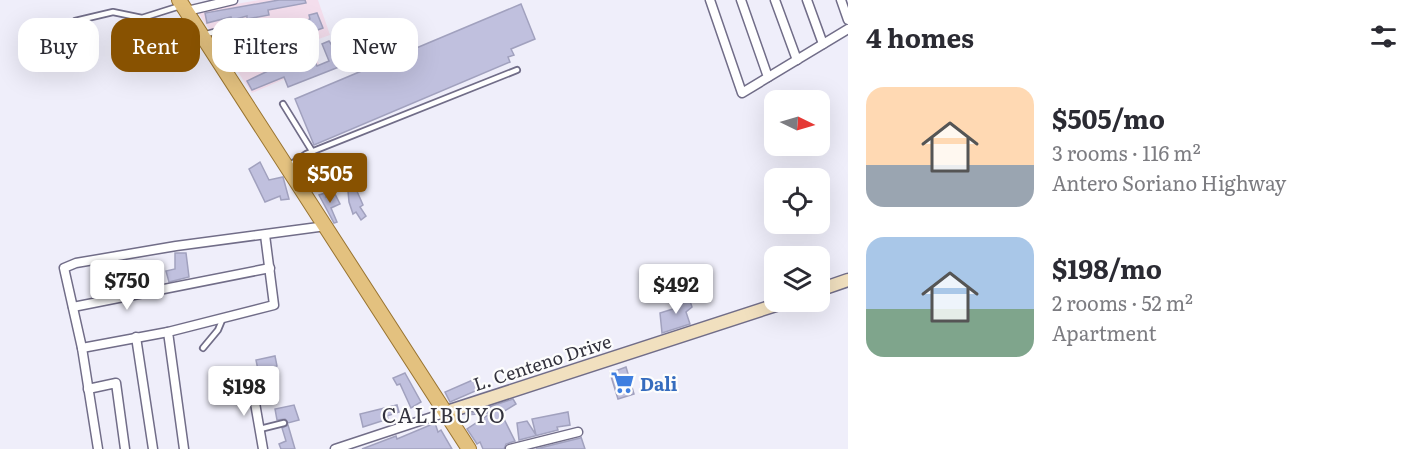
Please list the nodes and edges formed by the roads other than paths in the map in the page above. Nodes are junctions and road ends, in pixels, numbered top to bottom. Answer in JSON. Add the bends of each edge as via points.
{"nodes":[{"id":1,"x":233,"y":0,"type":"edge"},
{"id":2,"x":710,"y":0,"type":"edge"},
{"id":3,"x":741,"y":0,"type":"edge"},
{"id":4,"x":775,"y":0,"type":"edge"},
{"id":5,"x":807,"y":0,"type":"edge"},
{"id":6,"x":841,"y":0,"type":"edge"},
{"id":7,"x":183,"y":5,"type":"edge"},
{"id":8,"x":88,"y":18,"type":"edge"},
{"id":9,"x":848,"y":20,"type":"edge"},
{"id":10,"x":848,"y":29,"type":"edge"},
{"id":11,"x":212,"y":33,"type":"edge"},
{"id":12,"x":203,"y":35,"type":"junction"},
{"id":13,"x":823,"y":44,"type":"junction"},
{"id":14,"x":797,"y":60,"type":"junction"},
{"id":15,"x":517,"y":70,"type":"dead end"},
{"id":16,"x":768,"y":77,"type":"junction"},
{"id":17,"x":283,"y":104,"type":"dead end"},
{"id":18,"x":312,"y":151,"type":"junction"},
{"id":19,"x":288,"y":167,"type":"junction"},
{"id":20,"x":326,"y":226,"type":"junction"},
{"id":21,"x":265,"y":235,"type":"junction"},
{"id":22,"x":270,"y":268,"type":"junction"},
{"id":23,"x":848,"y":280,"type":"edge"},
{"id":24,"x":830,"y":286,"type":"edge"},
{"id":25,"x":73,"y":307,"type":"junction"},
{"id":26,"x":764,"y":309,"type":"edge"},
{"id":27,"x":223,"y":318,"type":"junction"},
{"id":28,"x":168,"y":332,"type":"junction"},
{"id":29,"x":136,"y":337,"type":"junction"},
{"id":30,"x":82,"y":348,"type":"junction"},
{"id":31,"x":203,"y":348,"type":"dead end"},
{"id":32,"x":251,"y":380,"type":"dead end"},
{"id":33,"x":88,"y":389,"type":"junction"},
{"id":34,"x":447,"y":412,"type":"junction"},
{"id":35,"x":284,"y":423,"type":"dead end"},
{"id":36,"x":260,"y":429,"type":"junction"},
{"id":37,"x":578,"y":432,"type":"dead end"},
{"id":38,"x":345,"y":447,"type":"edge"},
{"id":39,"x":98,"y":449,"type":"edge"},
{"id":40,"x":125,"y":449,"type":"edge"},
{"id":41,"x":153,"y":449,"type":"edge"},
{"id":42,"x":184,"y":449,"type":"edge"},
{"id":43,"x":263,"y":449,"type":"edge"},
{"id":44,"x":335,"y":449,"type":"edge"},
{"id":45,"x":469,"y":449,"type":"edge"},
{"id":46,"x":510,"y":449,"type":"edge"}],
"edges":[{"from":1,"to":7,"type":"street"},
{"from":2,"to":16,"type":"street","via":[[742,93]]},
{"from":3,"to":16,"type":"street"},
{"from":4,"to":14,"type":"street"},
{"from":5,"to":13,"type":"street"},
{"from":6,"to":9,"type":"street"},
{"from":7,"to":8,"type":"lane","via":[[142,18],[113,12]]},
{"from":7,"to":12,"type":"main road"},
{"from":10,"to":13,"type":"street"},
{"from":11,"to":12,"type":"lane"},
{"from":12,"to":19,"type":"main road"},
{"from":13,"to":14,"type":"street"},
{"from":14,"to":16,"type":"street"},
{"from":15,"to":18,"type":"lane"},
{"from":17,"to":18,"type":"lane"},
{"from":18,"to":19,"type":"lane"},
{"from":19,"to":20,"type":"main road"},
{"from":20,"to":21,"type":"street"},
{"from":20,"to":34,"type":"main road"},
{"from":21,"to":22,"type":"street"},
{"from":21,"to":25,"type":"street","via":[[76,263],[64,268]]},
{"from":22,"to":25,"type":"street"},
{"from":22,"to":27,"type":"street","via":[[274,305]]},
{"from":23,"to":24,"type":"street"},
{"from":25,"to":30,"type":"street"},
{"from":26,"to":34,"type":"street","name":"L. Centeno Drive"},
{"from":27,"to":28,"type":"street"},
{"from":27,"to":31,"type":"lane"},
{"from":28,"to":29,"type":"street"},
{"from":28,"to":42,"type":"street"},
{"from":29,"to":30,"type":"street"},
{"from":29,"to":41,"type":"street"},
{"from":30,"to":33,"type":"street"},
{"from":32,"to":36,"type":"street"},
{"from":33,"to":39,"type":"street"},
{"from":33,"to":40,"type":"street","via":[[116,383]]},
{"from":34,"to":38,"type":"street"},
{"from":34,"to":45,"type":"main road"},
{"from":35,"to":36,"type":"lane"},
{"from":36,"to":43,"type":"street"},
{"from":37,"to":46,"type":"street"},
{"from":38,"to":44,"type":"street"}]}
